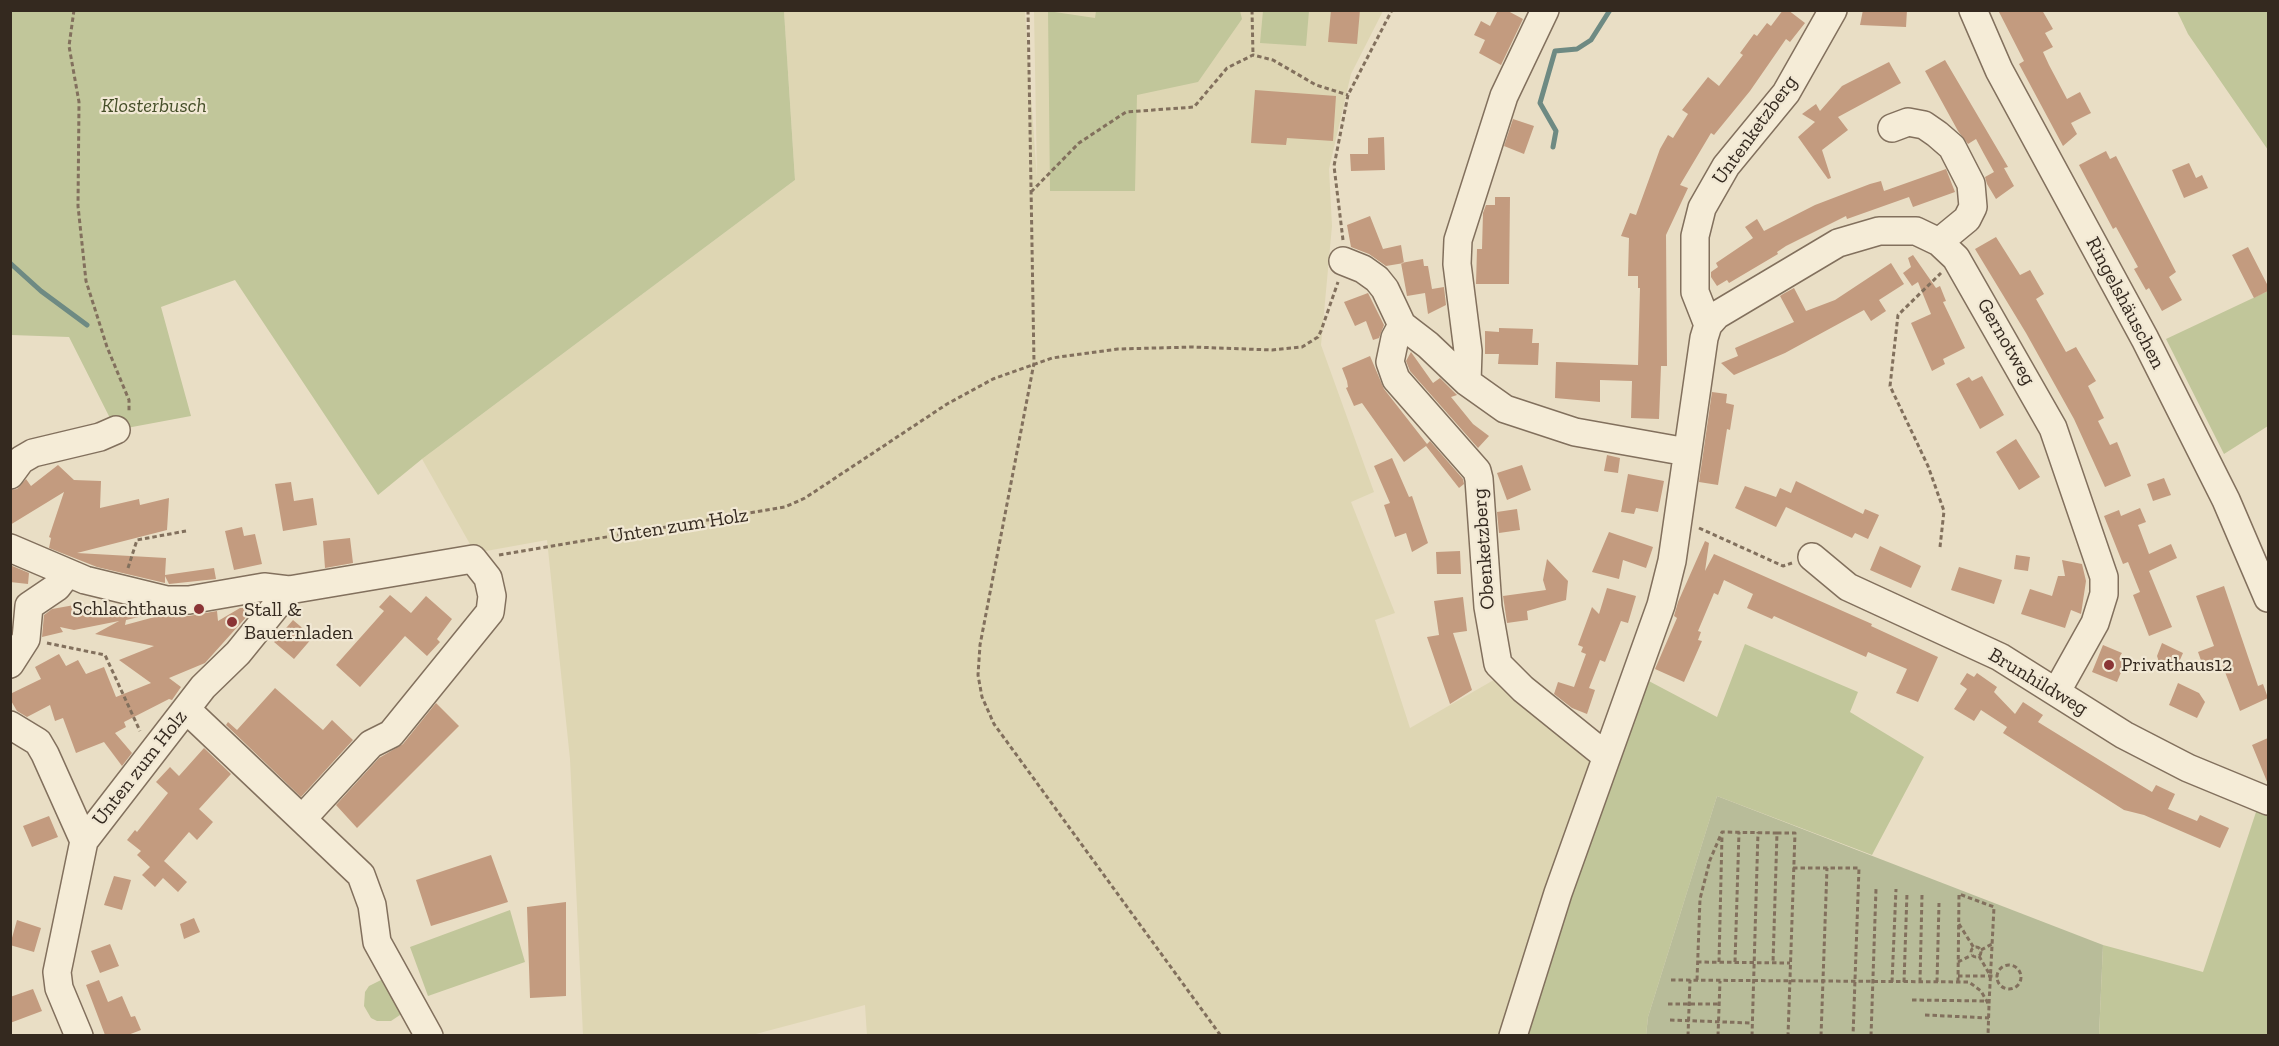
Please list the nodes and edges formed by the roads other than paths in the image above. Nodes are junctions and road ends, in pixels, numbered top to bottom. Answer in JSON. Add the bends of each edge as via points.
{"nodes":[{"id":1,"x":1545,"y":10,"type":"edge"},
{"id":2,"x":1833,"y":10,"type":"edge"},
{"id":3,"x":1973,"y":10,"type":"edge"},
{"id":4,"x":1892,"y":128,"type":"dead end"},
{"id":5,"x":1948,"y":250,"type":"junction"},
{"id":6,"x":1342,"y":261,"type":"road end"},
{"id":7,"x":1402,"y":325,"type":"junction"},
{"id":8,"x":1708,"y":325,"type":"junction"},
{"id":9,"x":1467,"y":382,"type":"junction"},
{"id":10,"x":116,"y":430,"type":"road end"},
{"id":11,"x":1687,"y":452,"type":"junction"},
{"id":12,"x":10,"y":476,"type":"edge"},
{"id":13,"x":10,"y":548,"type":"edge"},
{"id":14,"x":1812,"y":557,"type":"road end"},
{"id":15,"x":67,"y":574,"type":"junction"},
{"id":16,"x":289,"y":590,"type":"junction"},
{"id":17,"x":2268,"y":598,"type":"edge"},
{"id":18,"x":10,"y":664,"type":"edge"},
{"id":19,"x":2057,"y":691,"type":"junction"},
{"id":20,"x":186,"y":709,"type":"junction"},
{"id":21,"x":10,"y":725,"type":"edge"},
{"id":22,"x":1606,"y":756,"type":"junction"},
{"id":23,"x":2268,"y":801,"type":"edge"},
{"id":24,"x":302,"y":819,"type":"junction"},
{"id":25,"x":84,"y":841,"type":"junction"},
{"id":26,"x":79,"y":1035,"type":"edge"},
{"id":27,"x":429,"y":1035,"type":"edge"},
{"id":28,"x":1513,"y":1035,"type":"edge"}],
"edges":[{"from":1,"to":9,"type":"street","via":[[1504,96],[1458,240]]},
{"from":2,"to":8,"type":"street","name":"Untenketzberg","via":[[1786,93],[1726,166],[1702,208],[1695,236],[1695,292]]},
{"from":3,"to":17,"type":"street","name":"Ringelshäuschen","via":[[1999,70],[2145,339],[2226,500]]},
{"from":4,"to":5,"type":"street","via":[[1908,122],[1924,125],[1937,134],[1952,147],[1971,184],[1973,207]]},
{"from":5,"to":8,"type":"street","via":[[1916,231],[1896,229],[1856,237],[1826,250],[1726,309]]},
{"from":5,"to":19,"type":"street","name":"Gernotweg","via":[[2053,428],[2104,577],[2104,594],[2095,622]]},
{"from":6,"to":7,"type":"street","via":[[1377,279]]},
{"from":7,"to":9,"type":"street"},
{"from":7,"to":22,"type":"street","name":"Obenketzberg","via":[[1391,351],[1395,379],[1477,471],[1495,658],[1523,689]]},
{"from":8,"to":11,"type":"street"},
{"from":9,"to":11,"type":"street","via":[[1505,409],[1528,418],[1586,434]]},
{"from":10,"to":12,"type":"street","via":[[33,453],[21,460]]},
{"from":11,"to":22,"type":"street","via":[[1672,561],[1661,605]]},
{"from":13,"to":15,"type":"street"},
{"from":14,"to":19,"type":"street","name":"Brunhildweg","via":[[1848,587],[2000,657]]},
{"from":15,"to":16,"type":"street","via":[[122,590],[178,600],[264,587]]},
{"from":15,"to":18,"type":"street","via":[[57,587],[29,606],[26,639]]},
{"from":16,"to":20,"type":"street","name":"Unten zum Holz"},
{"from":16,"to":24,"type":"street","via":[[473,559],[490,587],[490,612],[391,734],[371,744]]},
{"from":19,"to":23,"type":"street","name":"Brunhildweg","via":[[2124,735],[2188,768]]},
{"from":20,"to":24,"type":"street"},
{"from":20,"to":25,"type":"street","name":"Unten zum Holz"},
{"from":21,"to":25,"type":"street","name":"Unten zum Holz","via":[[38,742]]},
{"from":22,"to":28,"type":"street"},
{"from":24,"to":27,"type":"street","via":[[361,875],[372,905],[377,942]]},
{"from":25,"to":26,"type":"street","via":[[57,972],[59,988]]}]}
